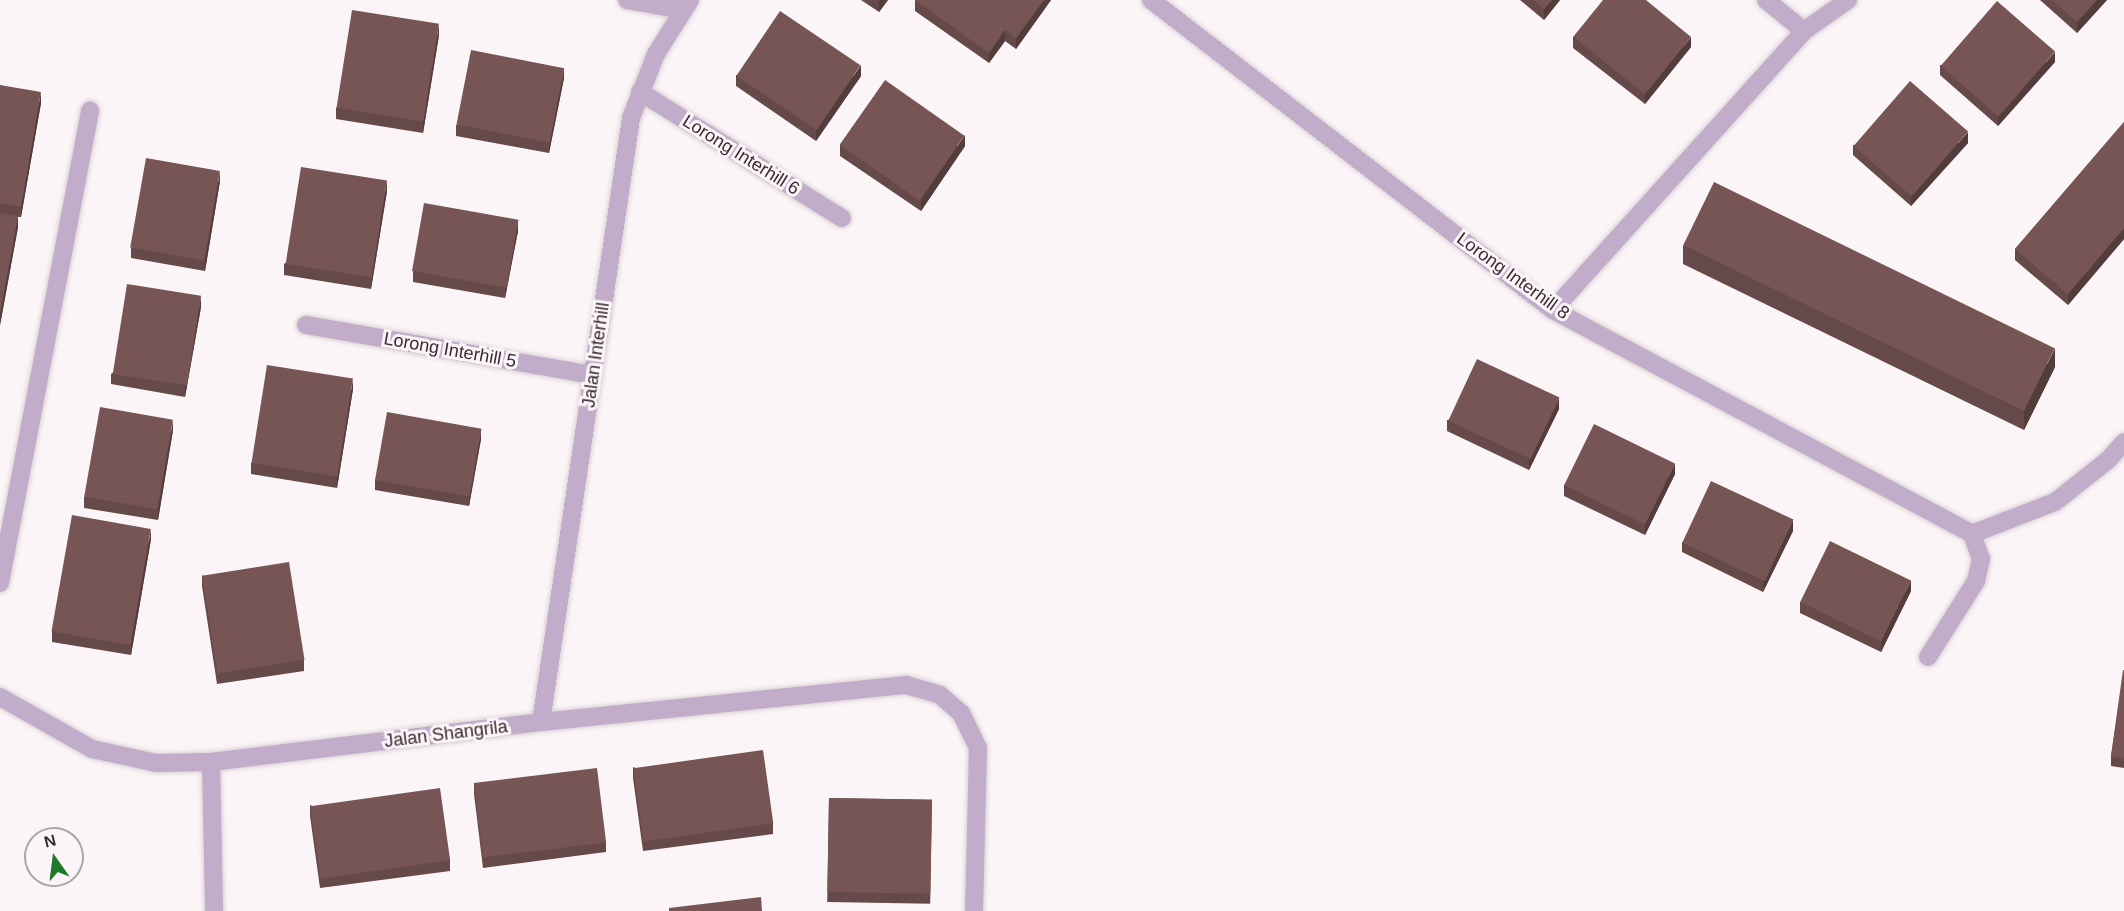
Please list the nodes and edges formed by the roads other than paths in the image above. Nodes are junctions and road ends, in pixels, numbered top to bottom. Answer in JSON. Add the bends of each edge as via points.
{"nodes":[{"id":1,"x":627,"y":0,"type":"edge"},
{"id":2,"x":1151,"y":0,"type":"edge"},
{"id":3,"x":1766,"y":0,"type":"edge"},
{"id":4,"x":1848,"y":0,"type":"edge"},
{"id":5,"x":687,"y":5,"type":"edge"},
{"id":6,"x":1804,"y":31,"type":"junction"},
{"id":7,"x":640,"y":92,"type":"junction"},
{"id":8,"x":90,"y":111,"type":"dead end"},
{"id":9,"x":842,"y":218,"type":"dead end"},
{"id":10,"x":1553,"y":310,"type":"junction"},
{"id":11,"x":306,"y":325,"type":"dead end"},
{"id":12,"x":593,"y":375,"type":"junction"},
{"id":13,"x":2124,"y":442,"type":"edge"},
{"id":14,"x":1972,"y":534,"type":"junction"},
{"id":15,"x":0,"y":584,"type":"edge"},
{"id":16,"x":1928,"y":657,"type":"dead end"},
{"id":17,"x":0,"y":698,"type":"edge"},
{"id":18,"x":541,"y":722,"type":"junction"},
{"id":19,"x":211,"y":762,"type":"junction"},
{"id":20,"x":214,"y":911,"type":"edge"},
{"id":21,"x":974,"y":911,"type":"edge"}],
"edges":[{"from":1,"to":5,"type":"street"},
{"from":2,"to":10,"type":"street","name":"Lorong Interhill 8"},
{"from":3,"to":6,"type":"street"},
{"from":4,"to":6,"type":"street"},
{"from":5,"to":7,"type":"street","name":"Jalan Interhill","via":[[656,54]]},
{"from":6,"to":10,"type":"street"},
{"from":7,"to":9,"type":"street","name":"Lorong Interhill 6"},
{"from":7,"to":12,"type":"street","name":"Jalan Interhill","via":[[631,118]]},
{"from":8,"to":15,"type":"street"},
{"from":10,"to":14,"type":"street","name":"Lorong Interhill 8"},
{"from":11,"to":12,"type":"street","name":"Lorong Interhill 5"},
{"from":12,"to":18,"type":"street","name":"Jalan Interhill"},
{"from":13,"to":14,"type":"street","via":[[2108,460],[2055,502]]},
{"from":14,"to":16,"type":"street","via":[[1981,559],[1976,581]]},
{"from":17,"to":19,"type":"street","name":"Jalan Shangrila","via":[[92,749],[156,763]]},
{"from":18,"to":19,"type":"street","name":"Jalan Shangrila"},
{"from":18,"to":21,"type":"street","name":"Jalan Shangrila","via":[[906,685],[940,695],[961,713],[978,748]]},
{"from":19,"to":20,"type":"street"}]}
